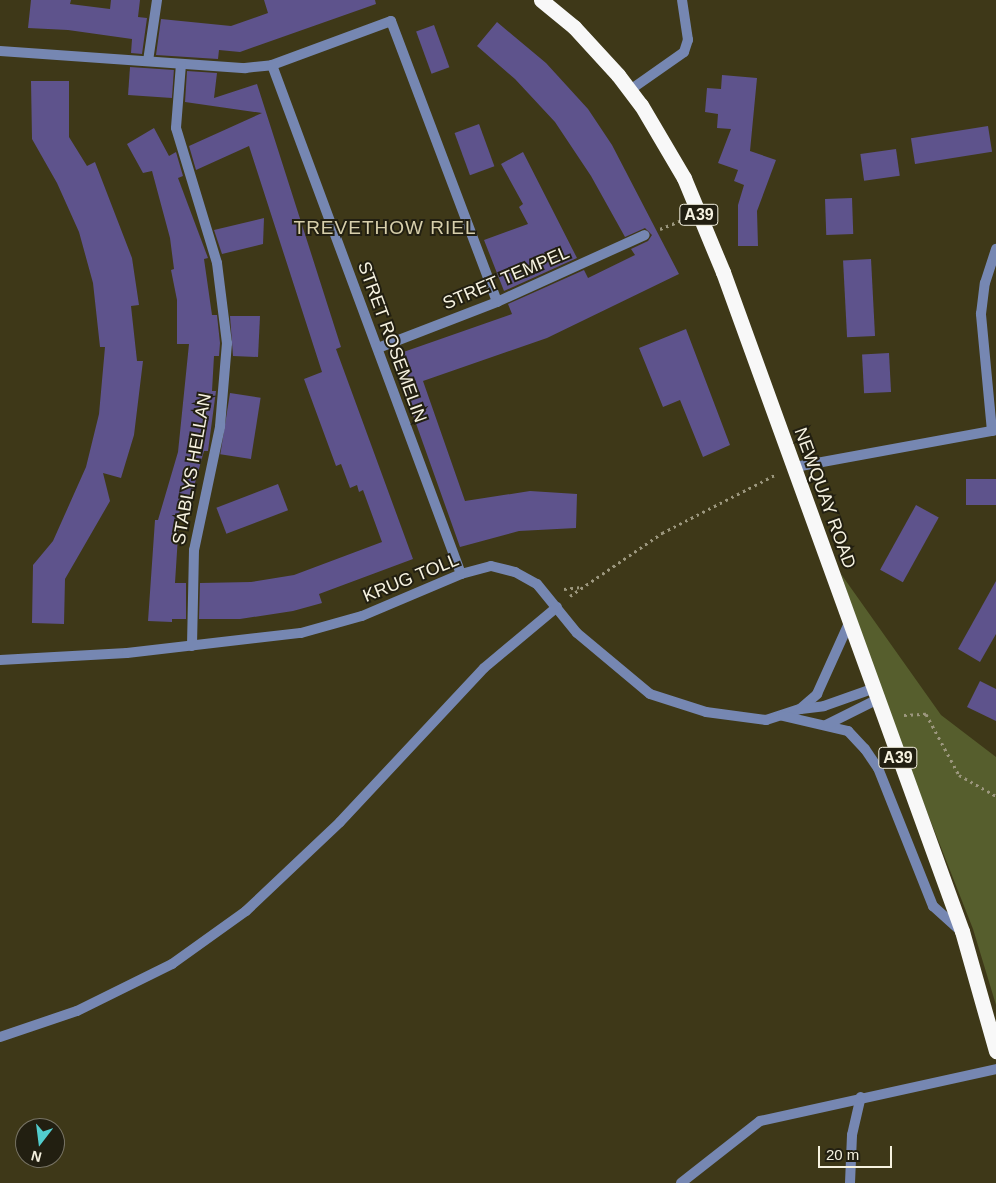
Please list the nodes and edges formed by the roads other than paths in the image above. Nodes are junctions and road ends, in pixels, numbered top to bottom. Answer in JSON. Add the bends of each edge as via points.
{"nodes":[{"id":1,"x":157,"y":0,"type":"edge"},
{"id":2,"x":541,"y":0,"type":"edge"},
{"id":3,"x":682,"y":0,"type":"edge"},
{"id":4,"x":0,"y":51,"type":"edge"},
{"id":5,"x":148,"y":61,"type":"junction"},
{"id":6,"x":181,"y":64,"type":"junction"},
{"id":7,"x":272,"y":66,"type":"junction"},
{"id":8,"x":630,"y":90,"type":"junction"},
{"id":9,"x":645,"y":235,"type":"road end"},
{"id":10,"x":996,"y":249,"type":"edge"},
{"id":11,"x":497,"y":302,"type":"junction"},
{"id":12,"x":378,"y":348,"type":"junction"},
{"id":13,"x":994,"y":431,"type":"edge"},
{"id":14,"x":794,"y":467,"type":"junction"},
{"id":15,"x":461,"y":574,"type":"junction"},
{"id":16,"x":557,"y":607,"type":"junction"},
{"id":17,"x":849,"y":623,"type":"junction"},
{"id":18,"x":192,"y":646,"type":"junction"},
{"id":19,"x":1,"y":660,"type":"edge"},
{"id":20,"x":874,"y":694,"type":"junction"},
{"id":21,"x":800,"y":709,"type":"junction"},
{"id":22,"x":783,"y":716,"type":"junction"},
{"id":23,"x":826,"y":725,"type":"junction"},
{"id":24,"x":962,"y":931,"type":"junction"},
{"id":25,"x":0,"y":1037,"type":"edge"},
{"id":26,"x":996,"y":1051,"type":"edge"},
{"id":27,"x":996,"y":1070,"type":"edge"},
{"id":28,"x":861,"y":1097,"type":"junction"},
{"id":29,"x":681,"y":1183,"type":"edge"},
{"id":30,"x":850,"y":1183,"type":"edge"}],
"edges":[{"from":1,"to":5,"type":"street"},
{"from":2,"to":8,"type":"highway","name":"NEWQUAY ROAD","number":"A39","via":[[574,27]]},
{"from":3,"to":8,"type":"street","via":[[688,40],[684,52]]},
{"from":4,"to":5,"type":"street"},
{"from":5,"to":6,"type":"street"},
{"from":6,"to":7,"type":"street","via":[[245,68]]},
{"from":6,"to":18,"type":"street","name":"STABLYS HELLAN","via":[[176,128],[217,262],[228,343],[220,427],[194,550]]},
{"from":7,"to":11,"type":"street","via":[[391,21]]},
{"from":7,"to":12,"type":"street","name":"STRET ROSEMELIN"},
{"from":8,"to":14,"type":"highway","name":"NEWQUAY ROAD","number":"A39","via":[[684,178]]},
{"from":9,"to":11,"type":"street","name":"STRET TEMPEL"},
{"from":10,"to":13,"type":"street","via":[[985,283],[981,314]]},
{"from":11,"to":12,"type":"street","name":"STRET TEMPEL"},
{"from":12,"to":15,"type":"street","name":"STRET ROSEMELIN"},
{"from":13,"to":14,"type":"street"},
{"from":14,"to":17,"type":"highway","name":"NEWQUAY ROAD","number":"A39"},
{"from":15,"to":16,"type":"street","name":"KRUG TOLL","via":[[491,566],[515,572],[537,584]]},
{"from":15,"to":18,"type":"street","name":"KRUG TOLL","via":[[334,625],[267,639]]},
{"from":16,"to":22,"type":"street","name":"KRUG TOLL","via":[[576,633],[650,694],[684,707],[732,716],[766,720]]},
{"from":16,"to":25,"type":"street","via":[[484,668],[340,822],[246,911],[172,964],[77,1011]]},
{"from":17,"to":20,"type":"highway","name":"NEWQUAY ROAD","number":"A39"},
{"from":17,"to":21,"type":"street","via":[[817,694]]},
{"from":18,"to":19,"type":"street","name":"KRUG TOLL"},
{"from":20,"to":21,"type":"street"},
{"from":20,"to":23,"type":"street"},
{"from":20,"to":24,"type":"highway","name":"NEWQUAY ROAD","number":"A39"},
{"from":21,"to":22,"type":"street"},
{"from":22,"to":23,"type":"street"},
{"from":23,"to":24,"type":"street","via":[[848,731],[878,768],[933,906]]},
{"from":24,"to":26,"type":"highway","name":"NEWQUAY ROAD","number":"A39"},
{"from":27,"to":28,"type":"street"},
{"from":28,"to":29,"type":"street","via":[[760,1121]]},
{"from":28,"to":30,"type":"street","via":[[852,1136]]}]}
